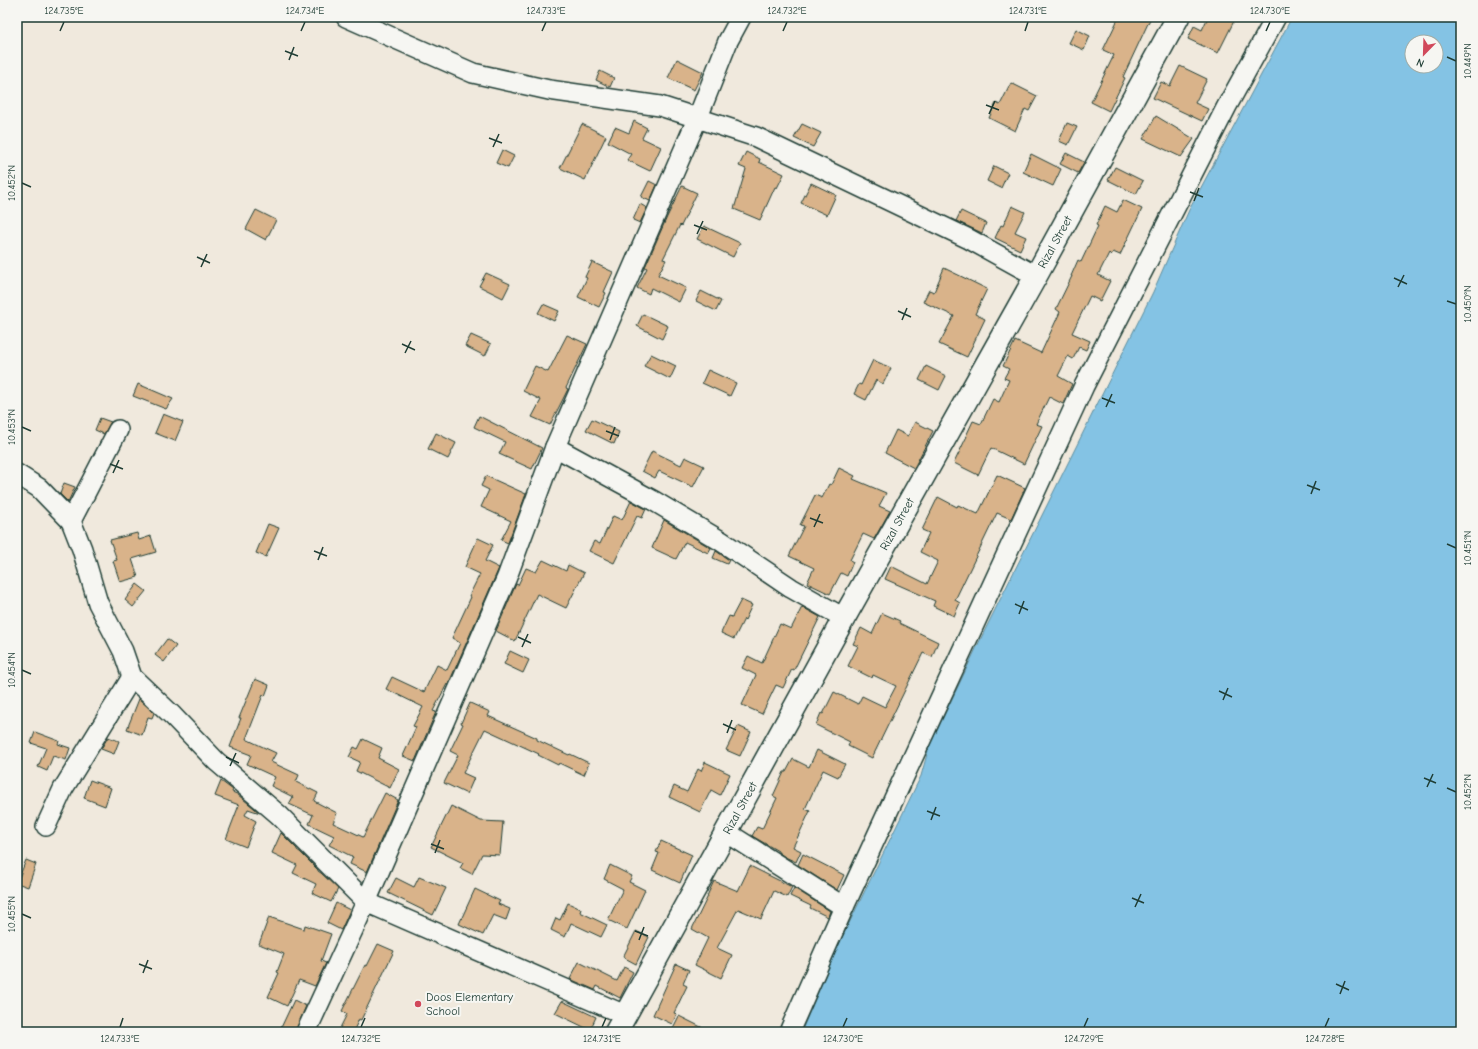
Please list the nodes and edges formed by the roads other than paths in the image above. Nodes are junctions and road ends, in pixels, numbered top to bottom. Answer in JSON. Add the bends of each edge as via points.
{"nodes":[{"id":1,"x":346,"y":17,"type":"edge"},
{"id":2,"x":741,"y":17,"type":"edge"},
{"id":3,"x":1178,"y":17,"type":"edge"},
{"id":4,"x":1276,"y":17,"type":"edge"},
{"id":5,"x":698,"y":117,"type":"junction"},
{"id":6,"x":1036,"y":276,"type":"junction"},
{"id":7,"x":118,"y":430,"type":"dead end"},
{"id":8,"x":555,"y":447,"type":"junction"},
{"id":9,"x":17,"y":474,"type":"edge"},
{"id":10,"x":71,"y":521,"type":"junction"},
{"id":11,"x":844,"y":618,"type":"junction"},
{"id":12,"x":132,"y":676,"type":"junction"},
{"id":13,"x":46,"y":826,"type":"dead end"},
{"id":14,"x":726,"y":832,"type":"junction"},
{"id":15,"x":366,"y":902,"type":"junction"},
{"id":16,"x":844,"y":907,"type":"junction"},
{"id":17,"x":620,"y":1024,"type":"edge"},
{"id":18,"x":306,"y":1032,"type":"edge"},
{"id":19,"x":789,"y":1032,"type":"edge"}],
"edges":[{"from":1,"to":5,"type":"street","via":[[473,73],[550,90],[660,106]]},
{"from":2,"to":5,"type":"street","via":[[728,41]]},
{"from":3,"to":6,"type":"main road","name":"Rizal Street"},
{"from":4,"to":16,"type":"street","via":[[1227,106],[1084,386]]},
{"from":5,"to":6,"type":"street","via":[[756,137],[969,239]]},
{"from":5,"to":8,"type":"street"},
{"from":6,"to":11,"type":"main road","name":"Rizal Street"},
{"from":7,"to":10,"type":"street"},
{"from":8,"to":11,"type":"street","via":[[654,501],[791,588]]},
{"from":8,"to":15,"type":"street","via":[[507,577]]},
{"from":9,"to":10,"type":"street","via":[[39,488]]},
{"from":10,"to":12,"type":"street","via":[[98,603],[123,651]]},
{"from":11,"to":14,"type":"main road","name":"Rizal Street"},
{"from":12,"to":13,"type":"street","via":[[63,789]]},
{"from":12,"to":15,"type":"street","via":[[216,761],[278,815]]},
{"from":14,"to":16,"type":"street"},
{"from":14,"to":17,"type":"main road","name":"Rizal Street"},
{"from":15,"to":17,"type":"street"},
{"from":15,"to":18,"type":"street"},
{"from":16,"to":19,"type":"street"}]}
